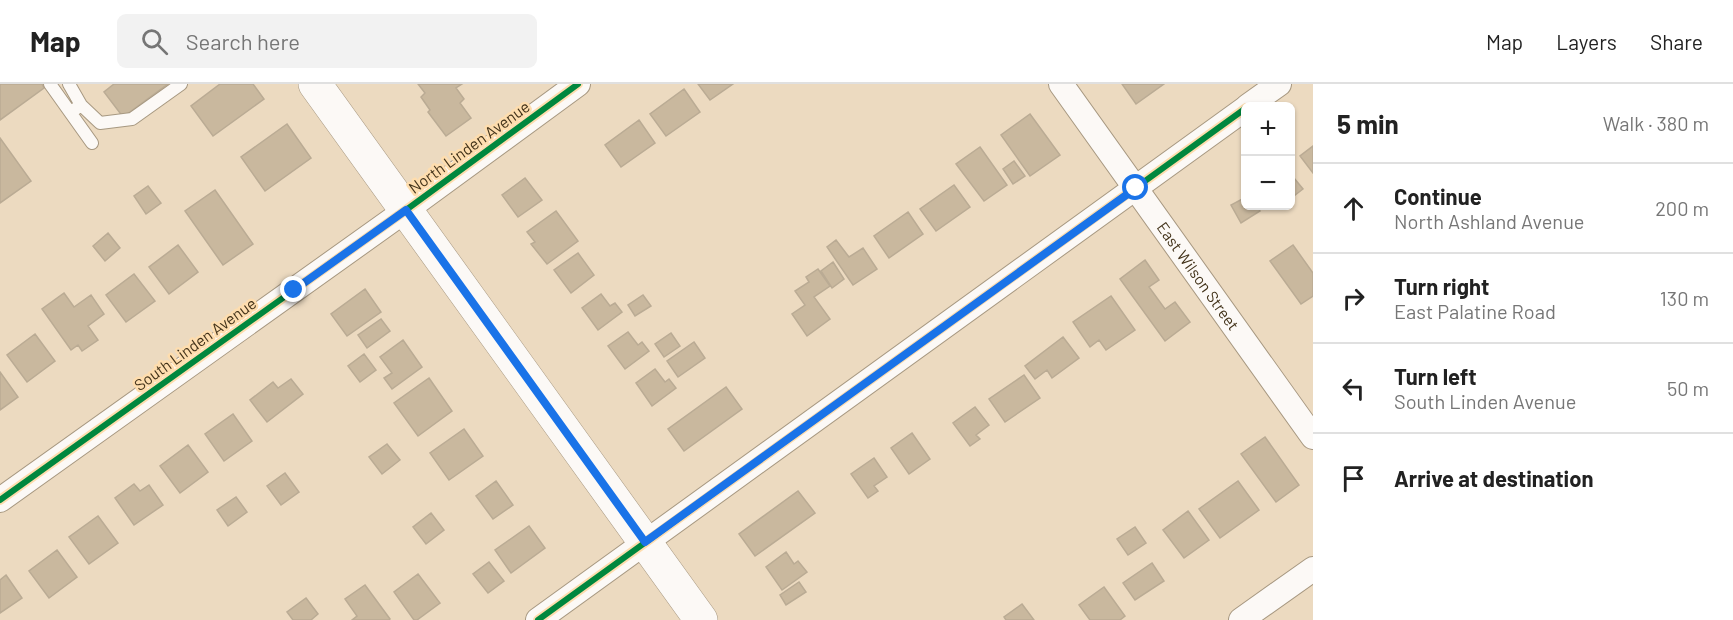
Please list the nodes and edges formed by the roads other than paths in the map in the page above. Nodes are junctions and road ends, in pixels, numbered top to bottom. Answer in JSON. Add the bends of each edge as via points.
{"nodes":[{"id":1,"x":50,"y":84,"type":"edge"},
{"id":2,"x":69,"y":84,"type":"edge"},
{"id":3,"x":181,"y":84,"type":"edge"},
{"id":4,"x":578,"y":84,"type":"edge"},
{"id":5,"x":1061,"y":84,"type":"edge"},
{"id":6,"x":1279,"y":84,"type":"edge"},
{"id":7,"x":324,"y":90,"type":"edge"},
{"id":8,"x":1254,"y":102,"type":"edge"},
{"id":9,"x":76,"y":109,"type":"junction"},
{"id":10,"x":1241,"y":111,"type":"edge"},
{"id":11,"x":92,"y":142,"type":"dead end"},
{"id":12,"x":1136,"y":188,"type":"junction"},
{"id":13,"x":406,"y":210,"type":"junction"},
{"id":14,"x":1313,"y":437,"type":"edge"},
{"id":15,"x":0,"y":500,"type":"edge"},
{"id":16,"x":645,"y":542,"type":"junction"},
{"id":17,"x":1313,"y":569,"type":"edge"},
{"id":18,"x":538,"y":620,"type":"edge"},
{"id":19,"x":700,"y":620,"type":"edge"},
{"id":20,"x":1241,"y":620,"type":"edge"}],
"edges":[{"from":1,"to":9,"type":"lane"},
{"from":2,"to":9,"type":"lane"},
{"from":3,"to":9,"type":"lane","via":[[132,119],[100,123]]},
{"from":4,"to":13,"type":"street","name":"North Linden Avenue"},
{"from":5,"to":12,"type":"street","name":"East Wilson Street"},
{"from":6,"to":8,"type":"street"},
{"from":7,"to":13,"type":"main road"},
{"from":9,"to":11,"type":"lane"},
{"from":10,"to":12,"type":"street"},
{"from":12,"to":14,"type":"street","name":"East Wilson Street"},
{"from":12,"to":16,"type":"street"},
{"from":13,"to":15,"type":"street","name":"South Linden Avenue"},
{"from":13,"to":16,"type":"main road"},
{"from":16,"to":18,"type":"street"},
{"from":16,"to":19,"type":"main road"},
{"from":17,"to":20,"type":"street"}]}
